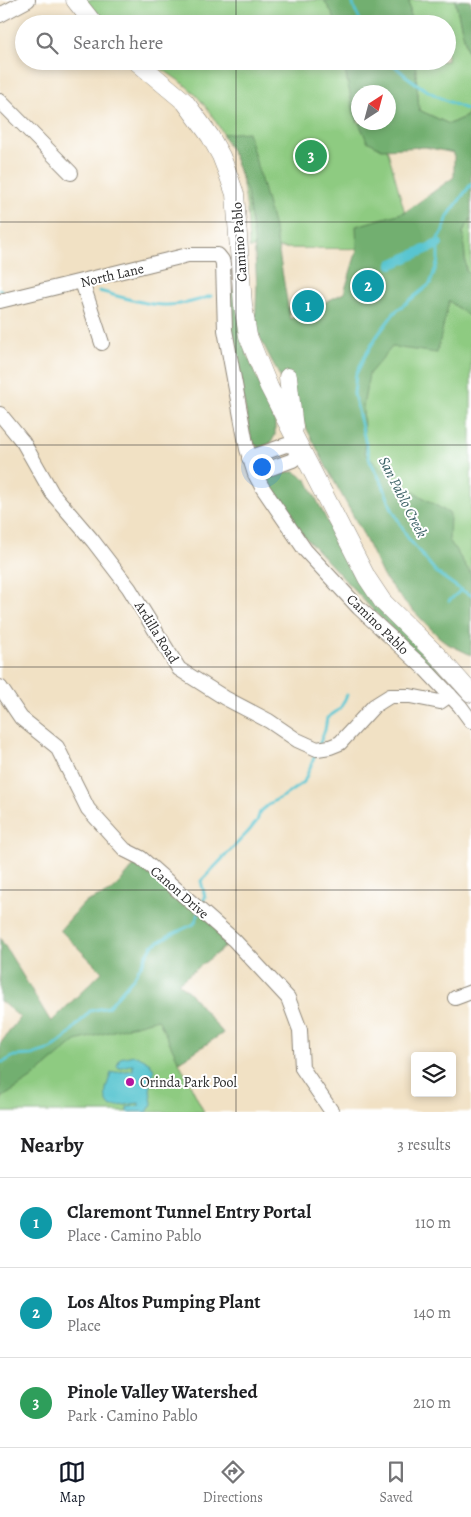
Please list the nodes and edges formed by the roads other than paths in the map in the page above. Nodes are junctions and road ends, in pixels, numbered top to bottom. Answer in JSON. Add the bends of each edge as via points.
{"nodes":[{"id":1,"x":28,"y":0,"type":"edge"},
{"id":2,"x":75,"y":0,"type":"edge"},
{"id":3,"x":0,"y":14,"type":"edge"},
{"id":4,"x":87,"y":15,"type":"edge"},
{"id":5,"x":147,"y":70,"type":"edge"},
{"id":6,"x":0,"y":101,"type":"edge"},
{"id":7,"x":71,"y":173,"type":"dead end"},
{"id":8,"x":222,"y":260,"type":"joint"},
{"id":9,"x":82,"y":282,"type":"junction"},
{"id":10,"x":0,"y":301,"type":"edge"},
{"id":11,"x":102,"y":343,"type":"dead end"},
{"id":12,"x":288,"y":378,"type":"dead end"},
{"id":13,"x":0,"y":414,"type":"edge"},
{"id":14,"x":297,"y":442,"type":"junction"},
{"id":15,"x":249,"y":458,"type":"junction"},
{"id":16,"x":255,"y":474,"type":"junction"},
{"id":17,"x":0,"y":688,"type":"edge"},
{"id":18,"x":471,"y":693,"type":"edge"},
{"id":19,"x":450,"y":695,"type":"junction"},
{"id":20,"x":471,"y":721,"type":"edge"},
{"id":21,"x":471,"y":992,"type":"edge"},
{"id":22,"x":455,"y":998,"type":"dead end"},
{"id":23,"x":332,"y":1112,"type":"edge"}],
"edges":[{"from":1,"to":3,"type":"street"},
{"from":2,"to":4,"type":"main road"},
{"from":5,"to":14,"type":"main road","name":"Camino Pablo","via":[[185,102],[221,156],[235,194],[248,336]]},
{"from":6,"to":7,"type":"street"},
{"from":8,"to":9,"type":"street","name":"North Lane","via":[[214,254],[188,255]]},
{"from":8,"to":15,"type":"street","name":"Camino Pablo","via":[[225,330]]},
{"from":9,"to":10,"type":"street","name":"North Lane"},
{"from":9,"to":11,"type":"street"},
{"from":12,"to":14,"type":"main road"},
{"from":13,"to":19,"type":"street","name":"Ardilla Road","via":[[23,442],[52,493],[129,588],[179,669],[317,749],[340,743],[374,706],[390,696],[440,702]]},
{"from":14,"to":15,"type":"street"},
{"from":14,"to":16,"type":"street","via":[[293,460]]},
{"from":14,"to":18,"type":"main road","name":"Camino Pablo","via":[[367,578],[383,602]]},
{"from":15,"to":16,"type":"street","name":"Camino Pablo"},
{"from":16,"to":19,"type":"street","name":"Camino Pablo","via":[[304,550]]},
{"from":17,"to":23,"type":"street","name":"Canon Drive","via":[[22,718],[56,747],[88,809],[125,850],[141,858],[234,940],[288,998],[300,1030],[302,1068]]},
{"from":19,"to":20,"type":"street","name":"Camino Pablo"},
{"from":21,"to":22,"type":"street"}]}
